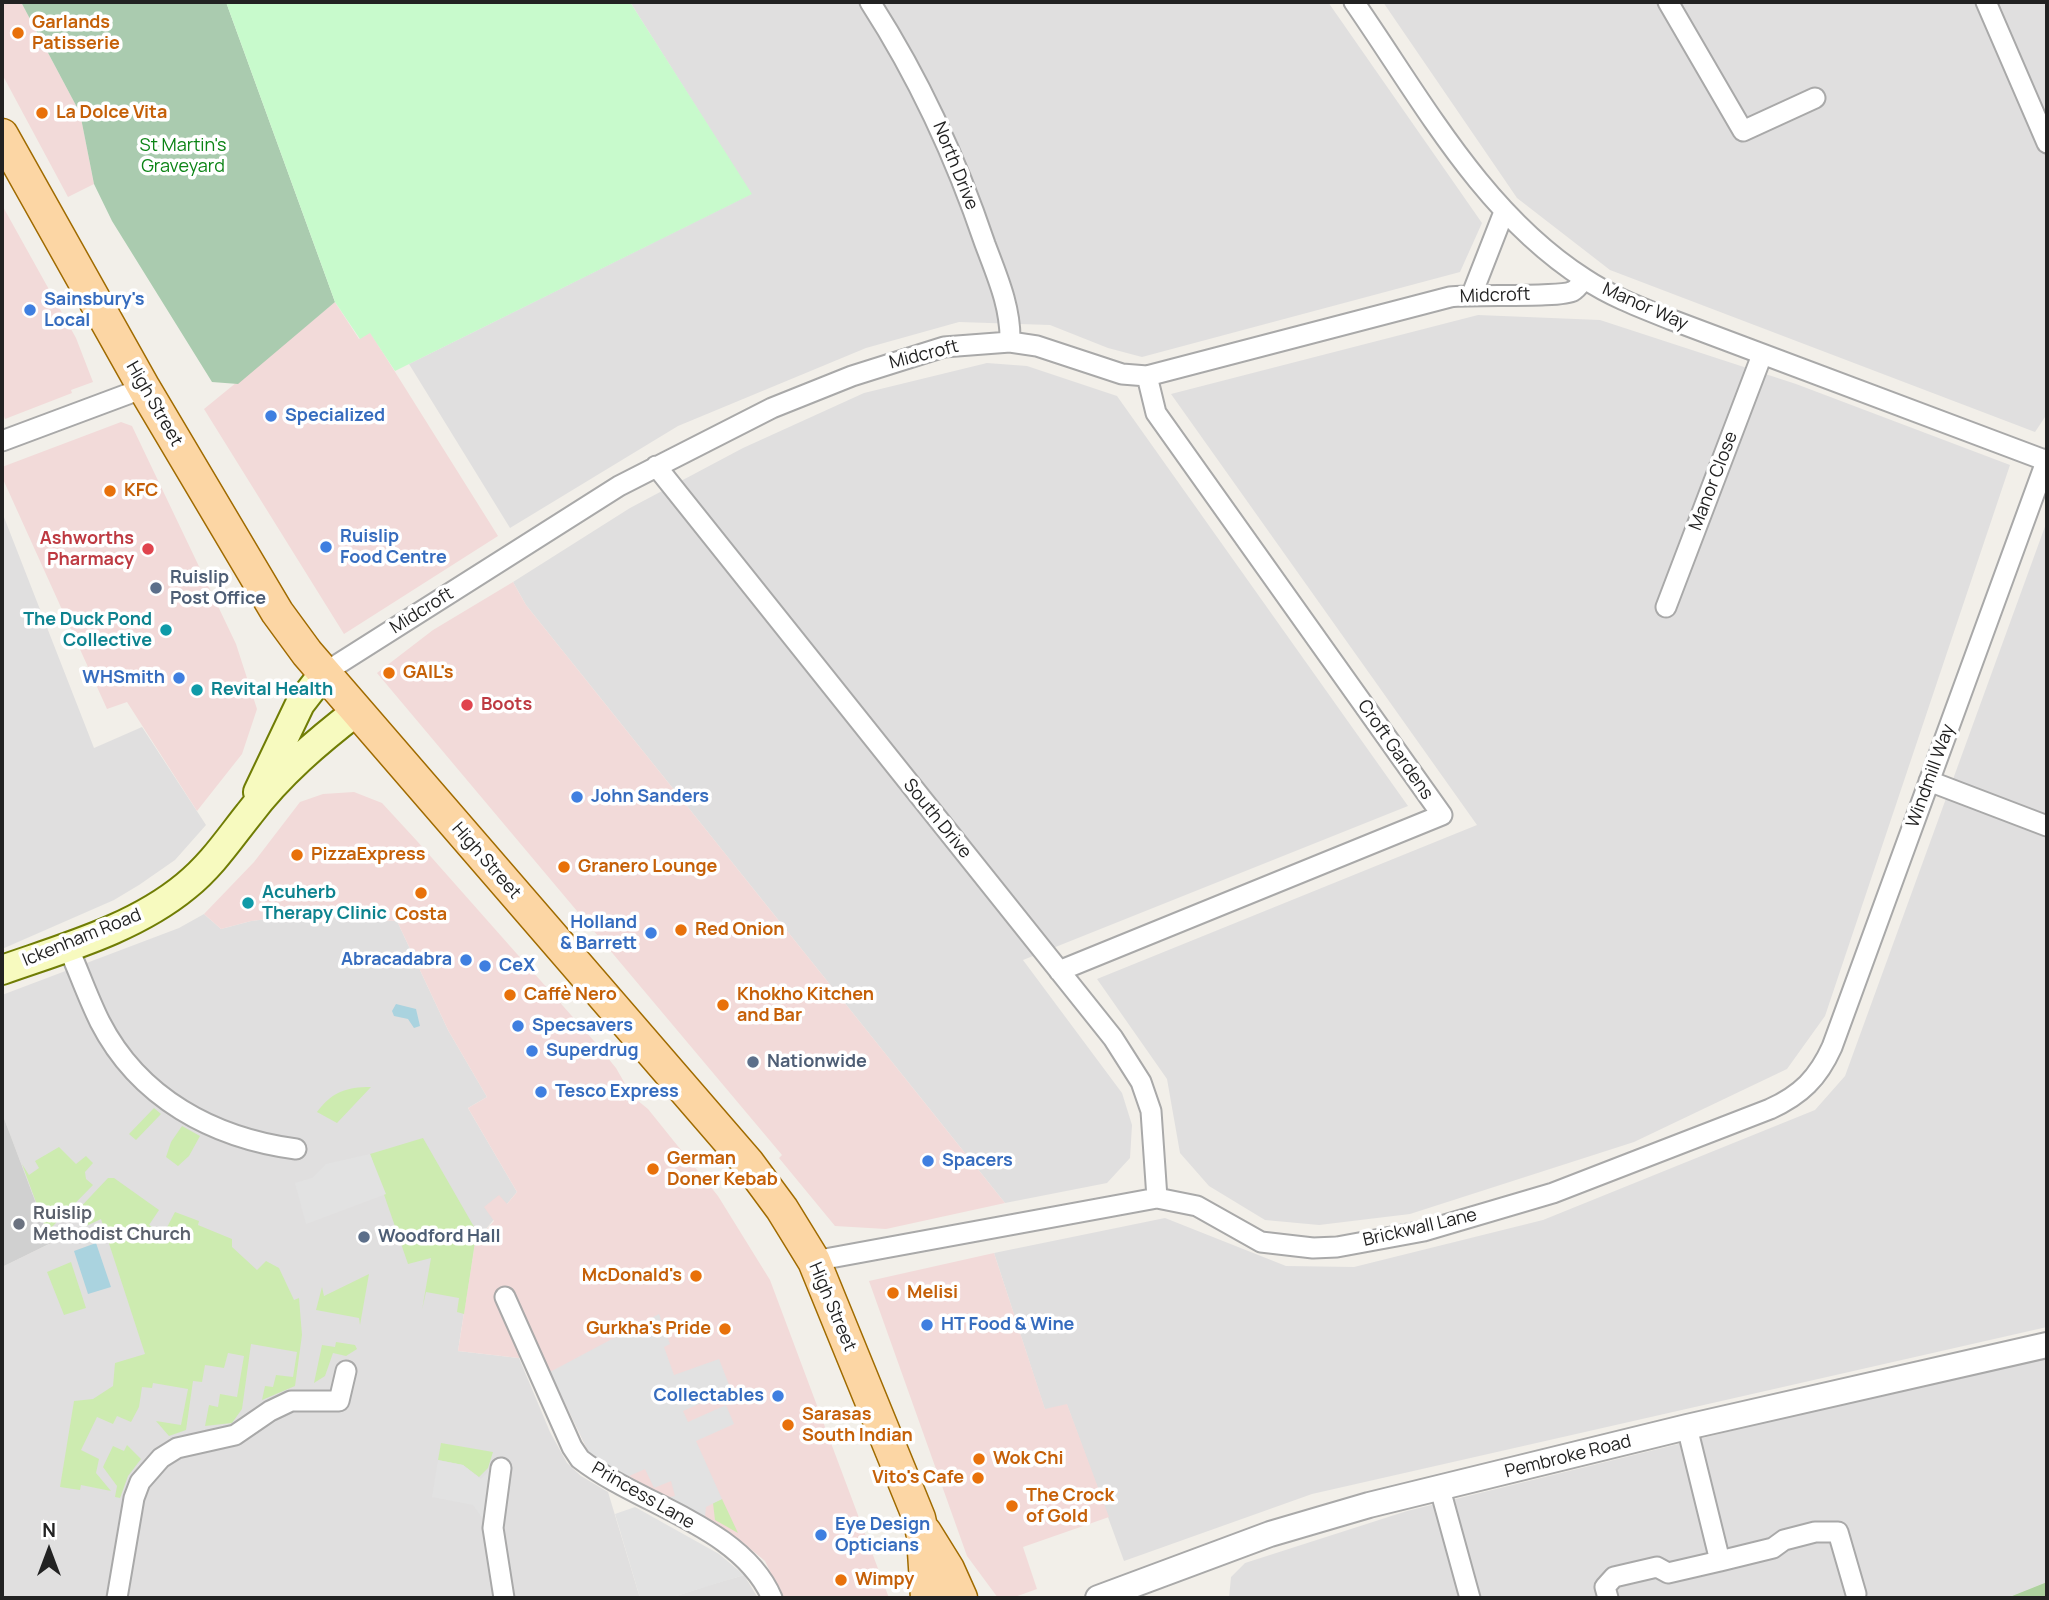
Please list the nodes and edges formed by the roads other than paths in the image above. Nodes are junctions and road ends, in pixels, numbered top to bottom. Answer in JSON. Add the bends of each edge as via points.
{"nodes":[{"id":1,"x":870,"y":2,"type":"edge"},
{"id":2,"x":1354,"y":2,"type":"edge"},
{"id":3,"x":1668,"y":2,"type":"edge"},
{"id":4,"x":1986,"y":2,"type":"edge"},
{"id":5,"x":1815,"y":98,"type":"dead end"},
{"id":6,"x":2,"y":135,"type":"edge"},
{"id":7,"x":2047,"y":143,"type":"edge"},
{"id":8,"x":1504,"y":212,"type":"junction"},
{"id":9,"x":1584,"y":279,"type":"junction"},
{"id":10,"x":1472,"y":294,"type":"junction"},
{"id":11,"x":1010,"y":342,"type":"junction"},
{"id":12,"x":1762,"y":355,"type":"junction"},
{"id":13,"x":1147,"y":376,"type":"junction"},
{"id":14,"x":144,"y":388,"type":"junction"},
{"id":15,"x":2,"y":441,"type":"edge"},
{"id":16,"x":2047,"y":460,"type":"edge"},
{"id":17,"x":656,"y":466,"type":"junction"},
{"id":18,"x":1666,"y":607,"type":"dead end"},
{"id":19,"x":324,"y":673,"type":"junction"},
{"id":20,"x":357,"y":710,"type":"junction"},
{"id":21,"x":1929,"y":782,"type":"junction"},
{"id":22,"x":248,"y":814,"type":"junction"},
{"id":23,"x":2047,"y":826,"type":"edge"},
{"id":24,"x":68,"y":947,"type":"junction"},
{"id":25,"x":2,"y":970,"type":"edge"},
{"id":26,"x":1059,"y":971,"type":"junction"},
{"id":27,"x":1808,"y":1086,"type":"joint"},
{"id":28,"x":296,"y":1149,"type":"dead end"},
{"id":29,"x":1157,"y":1198,"type":"junction"},
{"id":30,"x":814,"y":1261,"type":"junction"},
{"id":31,"x":505,"y":1297,"type":"dead end"},
{"id":32,"x":2047,"y":1345,"type":"edge"},
{"id":33,"x":346,"y":1371,"type":"dead end"},
{"id":34,"x":1687,"y":1427,"type":"junction"},
{"id":35,"x":501,"y":1468,"type":"dead end"},
{"id":36,"x":1440,"y":1489,"type":"junction"},
{"id":37,"x":919,"y":1518,"type":"junction"},
{"id":38,"x":1720,"y":1561,"type":"junction"},
{"id":39,"x":1856,"y":1594,"type":"dead end"},
{"id":40,"x":117,"y":1598,"type":"edge"},
{"id":41,"x":504,"y":1598,"type":"edge"},
{"id":42,"x":772,"y":1598,"type":"edge"},
{"id":43,"x":928,"y":1598,"type":"edge"},
{"id":44,"x":961,"y":1598,"type":"edge"},
{"id":45,"x":1098,"y":1598,"type":"edge"},
{"id":46,"x":1470,"y":1598,"type":"edge"},
{"id":47,"x":1608,"y":1598,"type":"edge"}],
"edges":[{"from":1,"to":11,"type":"street","name":"North Drive","via":[[935,115],[968,194],[1007,307]]},
{"from":2,"to":8,"type":"street","name":"Manor Way"},
{"from":3,"to":5,"type":"street","via":[[1742,131]]},
{"from":4,"to":7,"type":"street"},
{"from":6,"to":14,"type":"main road","name":"High Street"},
{"from":8,"to":9,"type":"street","name":"Manor Way"},
{"from":8,"to":10,"type":"street"},
{"from":9,"to":10,"type":"street","name":"Midcroft","via":[[1573,291],[1561,294]]},
{"from":9,"to":12,"type":"street","name":"Manor Way","via":[[1626,301]]},
{"from":10,"to":13,"type":"street","name":"Midcroft"},
{"from":11,"to":13,"type":"street","name":"Midcroft","via":[[1037,346],[1122,374]]},
{"from":11,"to":17,"type":"street","name":"Midcroft","via":[[944,347],[852,376],[772,408]]},
{"from":12,"to":16,"type":"street","name":"Manor Way"},
{"from":12,"to":18,"type":"street","name":"Manor Close"},
{"from":13,"to":26,"type":"street","name":"Croft Gardens","via":[[1156,413],[1442,815]]},
{"from":14,"to":15,"type":"street"},
{"from":14,"to":19,"type":"main road","name":"High Street","via":[[277,612]]},
{"from":16,"to":21,"type":"street","name":"Windmill Way"},
{"from":17,"to":19,"type":"street","name":"Midcroft"},
{"from":17,"to":26,"type":"street","name":"South Drive"},
{"from":19,"to":20,"type":"main road","name":"High Street"},
{"from":19,"to":22,"type":"main road","name":"Ickenham Road","via":[[300,704]]},
{"from":20,"to":22,"type":"main road","name":"Ickenham Road","via":[[313,745]]},
{"from":20,"to":30,"type":"main road","name":"High Street","via":[[748,1163]]},
{"from":21,"to":23,"type":"street"},
{"from":21,"to":27,"type":"street","name":"Windmill Way","via":[[1832,1047]]},
{"from":22,"to":24,"type":"main road","name":"Ickenham Road","via":[[213,860],[185,887],[152,909]]},
{"from":24,"to":25,"type":"main road","name":"Ickenham Road"},
{"from":24,"to":28,"type":"street","via":[[112,1042],[152,1089],[210,1127],[261,1145]]},
{"from":26,"to":29,"type":"street","name":"South Drive","via":[[1113,1038],[1147,1096],[1154,1128]]},
{"from":27,"to":29,"type":"street","name":"Brickwall Lane","via":[[1770,1109],[1553,1193],[1392,1238],[1337,1247],[1281,1246],[1243,1234],[1197,1206]]},
{"from":29,"to":30,"type":"street","name":"Brickwall Lane"},
{"from":30,"to":37,"type":"main road","name":"High Street"},
{"from":31,"to":42,"type":"street","name":"Princess Lane","via":[[580,1459],[737,1550],[760,1574]]},
{"from":32,"to":34,"type":"street","name":"Pembroke Road"},
{"from":33,"to":40,"type":"street","via":[[339,1401],[313,1399],[280,1405],[235,1435],[177,1448],[149,1469],[134,1498]]},
{"from":34,"to":36,"type":"street","name":"Pembroke Road"},
{"from":34,"to":38,"type":"street"},
{"from":35,"to":41,"type":"street","via":[[493,1528]]},
{"from":36,"to":45,"type":"street","name":"Pembroke Road","via":[[1270,1534]]},
{"from":36,"to":46,"type":"street"},
{"from":37,"to":43,"type":"main road","name":"High Street"},
{"from":37,"to":44,"type":"main road"},
{"from":38,"to":39,"type":"street","via":[[1815,1532],[1838,1532]]},
{"from":38,"to":47,"type":"street","via":[[1668,1573],[1657,1567],[1614,1577],[1605,1587]]}]}
